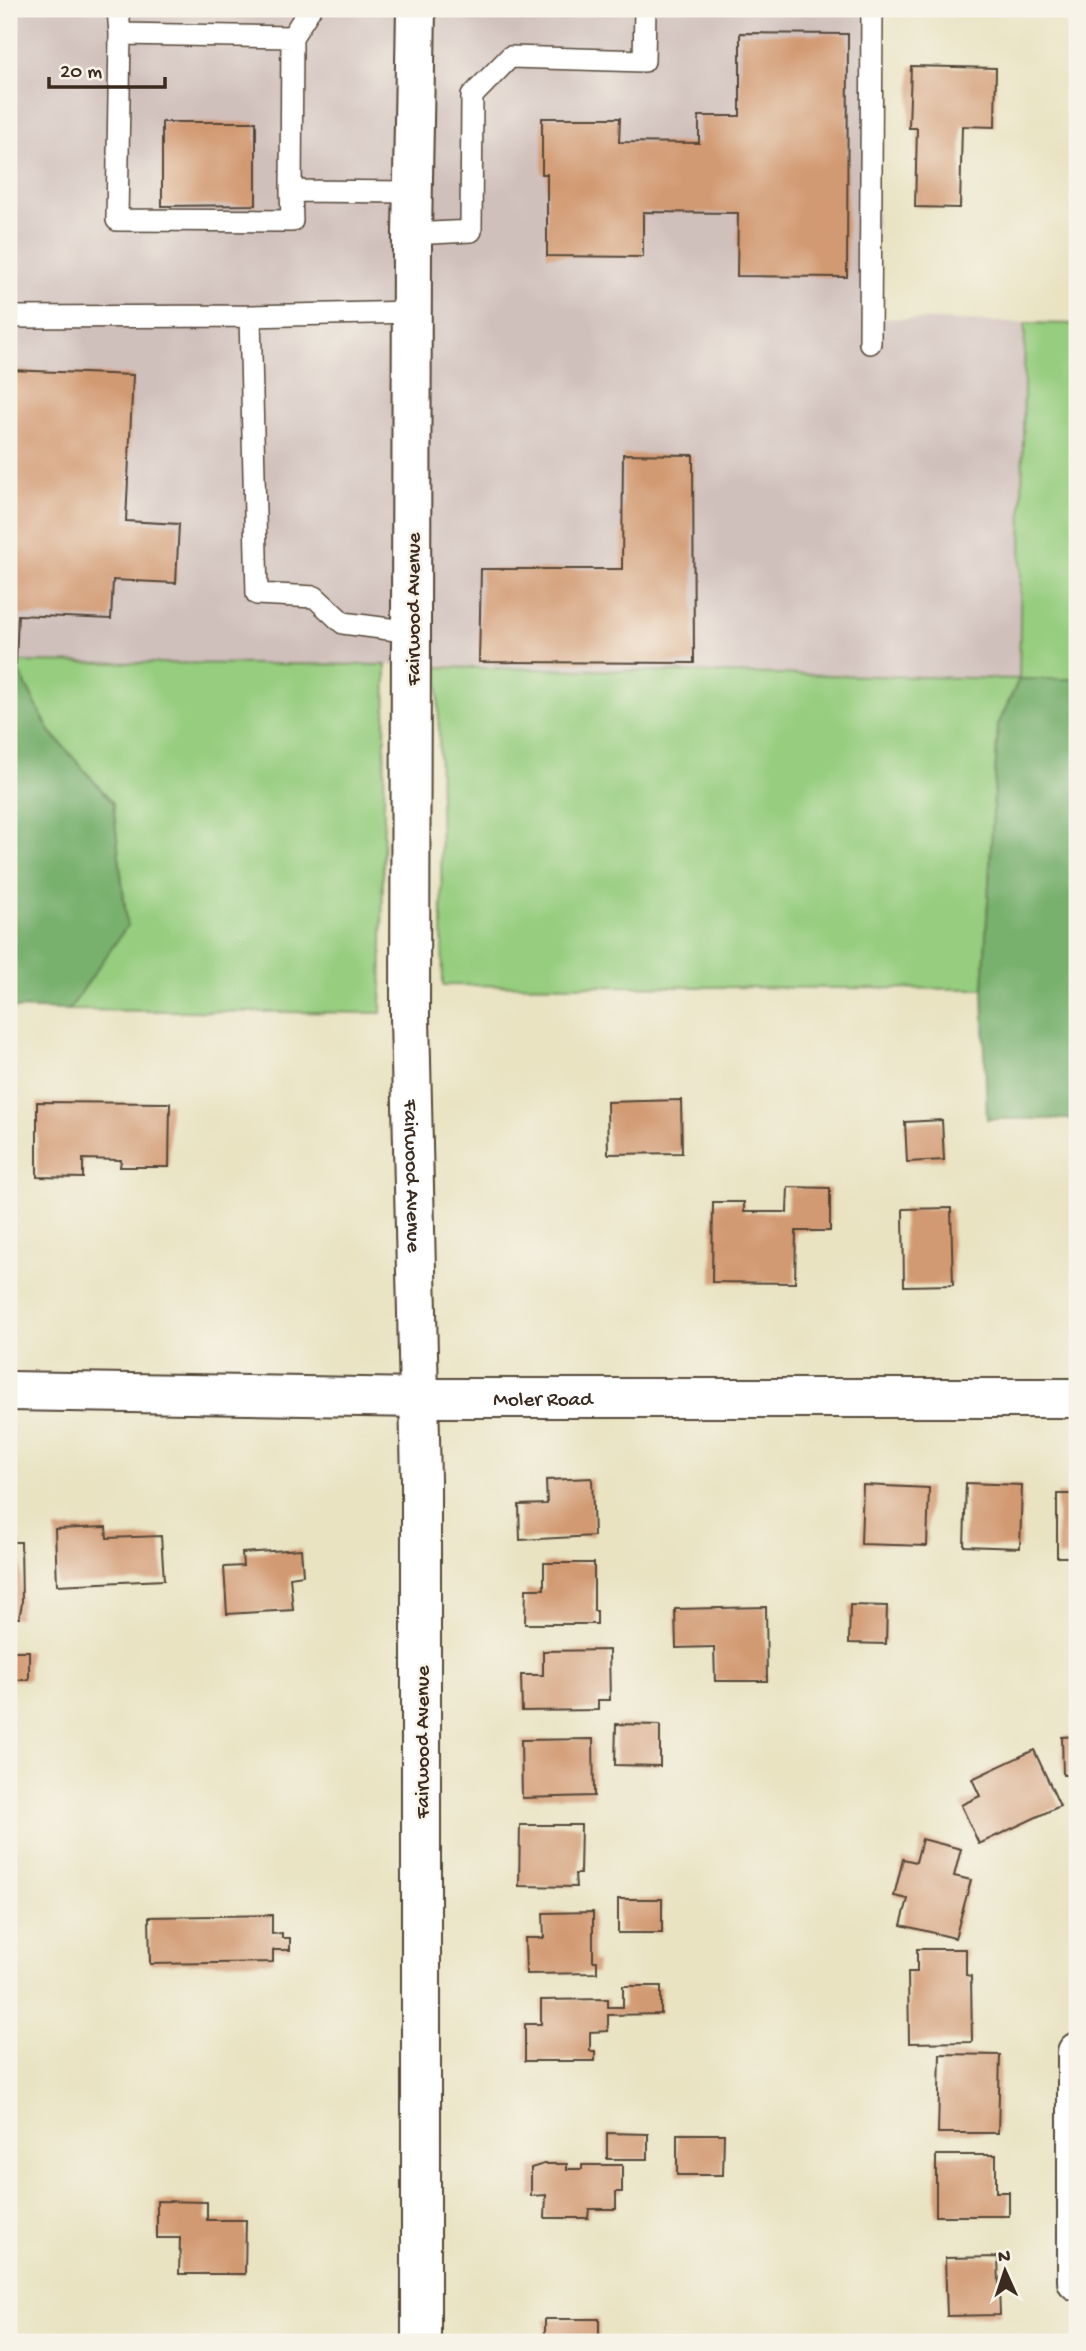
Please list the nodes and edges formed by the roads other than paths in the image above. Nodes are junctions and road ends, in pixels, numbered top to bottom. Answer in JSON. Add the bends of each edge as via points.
{"nodes":[{"id":1,"x":118,"y":9,"type":"edge"},
{"id":2,"x":310,"y":9,"type":"edge"},
{"id":3,"x":416,"y":9,"type":"edge"},
{"id":4,"x":645,"y":9,"type":"edge"},
{"id":5,"x":872,"y":9,"type":"edge"},
{"id":6,"x":120,"y":34,"type":"junction"},
{"id":7,"x":292,"y":37,"type":"junction"},
{"id":8,"x":292,"y":191,"type":"junction"},
{"id":9,"x":412,"y":192,"type":"junction"},
{"id":10,"x":412,"y":234,"type":"junction"},
{"id":11,"x":411,"y":312,"type":"junction"},
{"id":12,"x":250,"y":316,"type":"junction"},
{"id":13,"x":9,"y":317,"type":"edge"},
{"id":14,"x":870,"y":343,"type":"dead end"},
{"id":15,"x":412,"y":632,"type":"junction"},
{"id":16,"x":9,"y":1391,"type":"edge"},
{"id":17,"x":420,"y":1398,"type":"junction"},
{"id":18,"x":1077,"y":1398,"type":"edge"},
{"id":19,"x":1077,"y":2052,"type":"edge"},
{"id":20,"x":1077,"y":2281,"type":"edge"},
{"id":21,"x":421,"y":2342,"type":"edge"}],
"edges":[{"from":1,"to":6,"type":"lane"},
{"from":2,"to":7,"type":"lane"},
{"from":3,"to":9,"type":"street","name":"Fairwood Avenue"},
{"from":4,"to":10,"type":"lane","via":[[644,61],[510,57],[472,96],[471,231]]},
{"from":5,"to":14,"type":"lane"},
{"from":6,"to":7,"type":"lane"},
{"from":6,"to":8,"type":"lane","via":[[117,220],[292,221]]},
{"from":7,"to":8,"type":"lane"},
{"from":8,"to":9,"type":"lane"},
{"from":9,"to":10,"type":"street","name":"Fairwood Avenue"},
{"from":10,"to":11,"type":"street","name":"Fairwood Avenue"},
{"from":11,"to":12,"type":"lane"},
{"from":11,"to":15,"type":"street","name":"Fairwood Avenue"},
{"from":12,"to":13,"type":"lane"},
{"from":12,"to":15,"type":"lane","via":[[257,594],[315,597],[343,623]]},
{"from":15,"to":17,"type":"street","name":"Fairwood Avenue","via":[[410,1019]]},
{"from":16,"to":17,"type":"street","name":"Moler Road"},
{"from":17,"to":18,"type":"street","name":"Moler Road"},
{"from":17,"to":21,"type":"street","name":"Fairwood Avenue"},
{"from":19,"to":20,"type":"street"}]}
